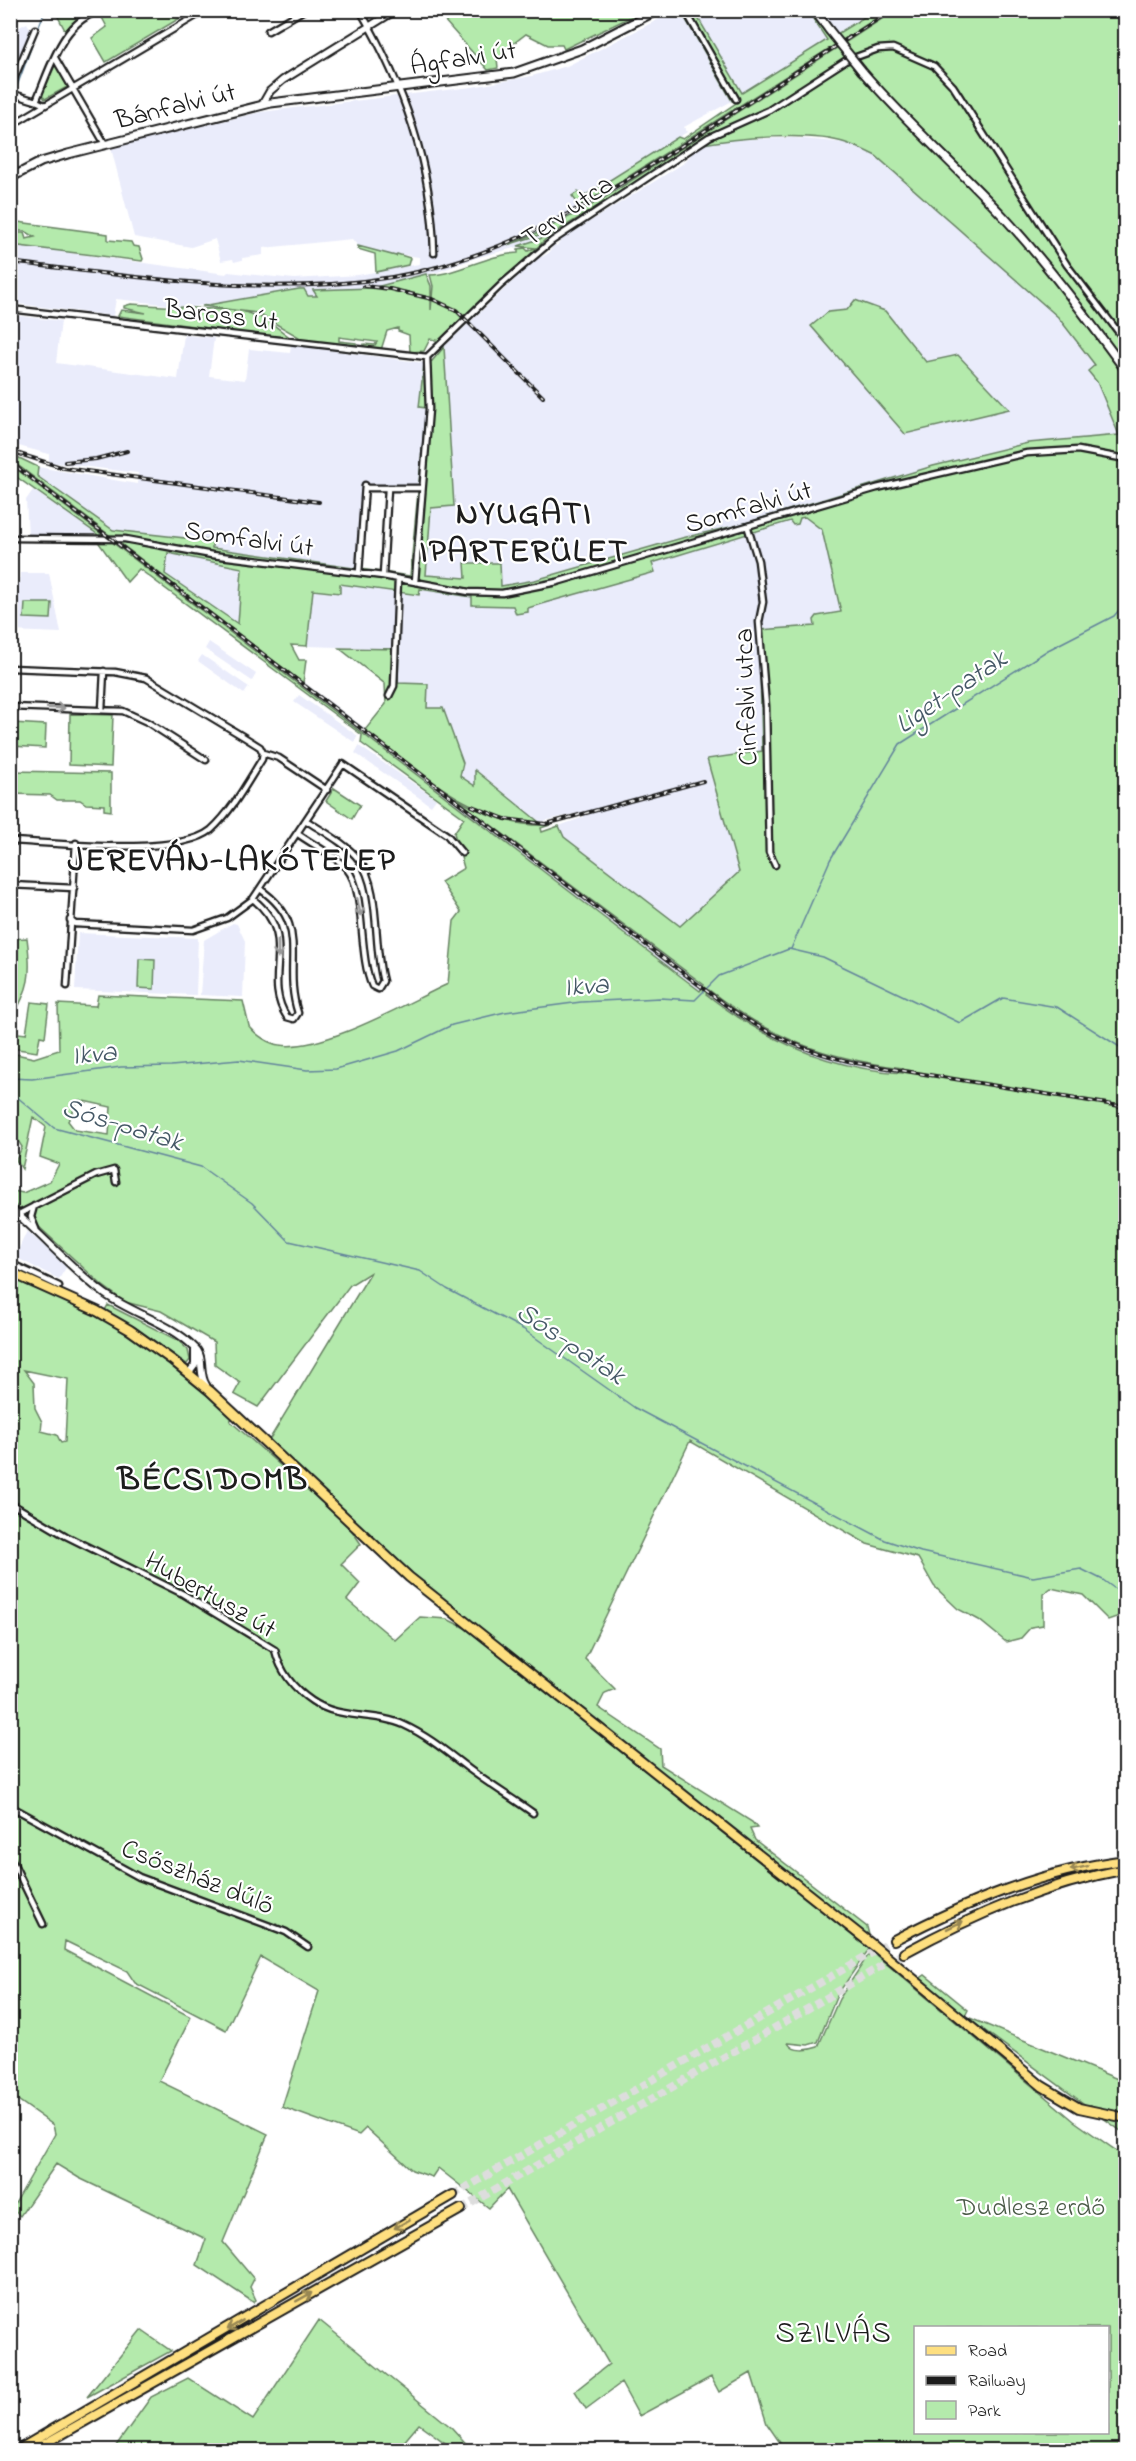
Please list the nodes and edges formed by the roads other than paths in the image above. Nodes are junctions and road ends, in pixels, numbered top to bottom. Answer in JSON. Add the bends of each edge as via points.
{"nodes":[{"id":1,"x":103,"y":10,"type":"edge"},
{"id":2,"x":206,"y":10,"type":"edge"},
{"id":3,"x":304,"y":10,"type":"edge"},
{"id":4,"x":360,"y":10,"type":"edge"},
{"id":5,"x":396,"y":10,"type":"edge"},
{"id":6,"x":658,"y":10,"type":"edge"},
{"id":7,"x":685,"y":10,"type":"edge"},
{"id":8,"x":814,"y":10,"type":"edge"},
{"id":9,"x":369,"y":26,"type":"junction"},
{"id":10,"x":35,"y":29,"type":"dead end"},
{"id":11,"x":268,"y":32,"type":"dead end"},
{"id":12,"x":55,"y":58,"type":"junction"},
{"id":13,"x":72,"y":87,"type":"junction"},
{"id":14,"x":401,"y":88,"type":"junction"},
{"id":15,"x":11,"y":91,"type":"edge"},
{"id":16,"x":736,"y":99,"type":"dead end"},
{"id":17,"x":36,"y":101,"type":"junction"},
{"id":18,"x":45,"y":105,"type":"junction"},
{"id":19,"x":262,"y":105,"type":"junction"},
{"id":20,"x":10,"y":126,"type":"edge"},
{"id":21,"x":105,"y":144,"type":"junction"},
{"id":22,"x":10,"y":178,"type":"edge"},
{"id":23,"x":434,"y":253,"type":"dead end"},
{"id":24,"x":10,"y":309,"type":"edge"},
{"id":25,"x":1125,"y":342,"type":"edge"},
{"id":26,"x":427,"y":357,"type":"junction"},
{"id":27,"x":1125,"y":372,"type":"edge"},
{"id":28,"x":1125,"y":459,"type":"edge"},
{"id":29,"x":388,"y":488,"type":"junction"},
{"id":30,"x":421,"y":488,"type":"junction"},
{"id":31,"x":748,"y":528,"type":"junction"},
{"id":32,"x":10,"y":538,"type":"edge"},
{"id":33,"x":359,"y":573,"type":"junction"},
{"id":34,"x":383,"y":576,"type":"junction"},
{"id":35,"x":398,"y":579,"type":"junction"},
{"id":36,"x":415,"y":582,"type":"junction"},
{"id":37,"x":10,"y":668,"type":"edge"},
{"id":38,"x":104,"y":671,"type":"junction"},
{"id":39,"x":389,"y":696,"type":"dead end"},
{"id":40,"x":10,"y":707,"type":"edge"},
{"id":41,"x":102,"y":710,"type":"junction"},
{"id":42,"x":263,"y":753,"type":"junction"},
{"id":43,"x":206,"y":760,"type":"dead end"},
{"id":44,"x":327,"y":790,"type":"junction"},
{"id":45,"x":307,"y":821,"type":"junction"},
{"id":46,"x":298,"y":834,"type":"junction"},
{"id":47,"x":10,"y":841,"type":"edge"},
{"id":48,"x":76,"y":843,"type":"junction"},
{"id":49,"x":462,"y":854,"type":"dead end"},
{"id":50,"x":776,"y":865,"type":"dead end"},
{"id":51,"x":10,"y":885,"type":"edge"},
{"id":52,"x":74,"y":888,"type":"junction"},
{"id":53,"x":260,"y":890,"type":"junction"},
{"id":54,"x":253,"y":899,"type":"junction"},
{"id":55,"x":70,"y":920,"type":"junction"},
{"id":56,"x":67,"y":986,"type":"dead end"},
{"id":57,"x":116,"y":1182,"type":"dead end"},
{"id":58,"x":34,"y":1206,"type":"junction"},
{"id":59,"x":10,"y":1208,"type":"edge"},
{"id":60,"x":19,"y":1214,"type":"junction"},
{"id":61,"x":37,"y":1231,"type":"junction"},
{"id":62,"x":10,"y":1263,"type":"edge"},
{"id":63,"x":10,"y":1272,"type":"edge"},
{"id":64,"x":59,"y":1286,"type":"dead end"},
{"id":65,"x":176,"y":1363,"type":"junction"},
{"id":66,"x":198,"y":1363,"type":"junction"},
{"id":67,"x":188,"y":1374,"type":"junction"},
{"id":68,"x":210,"y":1391,"type":"junction"},
{"id":69,"x":10,"y":1503,"type":"edge"},
{"id":70,"x":10,"y":1806,"type":"edge"},
{"id":71,"x":533,"y":1813,"type":"dead end"},
{"id":72,"x":10,"y":1856,"type":"edge"},
{"id":73,"x":1125,"y":1860,"type":"edge"},
{"id":74,"x":1125,"y":1869,"type":"edge"},
{"id":75,"x":43,"y":1924,"type":"dead end"},
{"id":76,"x":894,"y":1940,"type":"tunnel mouth"},
{"id":77,"x":308,"y":1947,"type":"dead end"},
{"id":78,"x":904,"y":1953,"type":"tunnel mouth"},
{"id":79,"x":1125,"y":2118,"type":"edge"},
{"id":80,"x":453,"y":2195,"type":"tunnel mouth"},
{"id":81,"x":461,"y":2209,"type":"tunnel mouth"},
{"id":82,"x":18,"y":2451,"type":"edge"},
{"id":83,"x":34,"y":2451,"type":"edge"}],
"edges":[{"from":1,"to":12,"type":"street","via":[[79,21]]},
{"from":2,"to":13,"type":"street"},
{"from":3,"to":11,"type":"street"},
{"from":4,"to":9,"type":"street"},
{"from":5,"to":9,"type":"street","name":"Bánfalvi út"},
{"from":6,"to":14,"type":"main road","name":"Ágfalvi út","via":[[582,49],[530,69]]},
{"from":7,"to":16,"type":"street"},
{"from":8,"to":27,"type":"main road","bridge":true,"via":[[862,71],[1031,248]]},
{"from":9,"to":14,"type":"street"},
{"from":9,"to":19,"type":"street","name":"Bánfalvi út","via":[[273,85]]},
{"from":10,"to":15,"type":"street"},
{"from":12,"to":13,"type":"street"},
{"from":12,"to":17,"type":"street"},
{"from":13,"to":18,"type":"street"},
{"from":13,"to":21,"type":"street"},
{"from":14,"to":19,"type":"main road","name":"Ágfalvi út"},
{"from":14,"to":23,"type":"street","via":[[423,161]]},
{"from":15,"to":17,"type":"street"},
{"from":17,"to":18,"type":"street"},
{"from":18,"to":20,"type":"street"},
{"from":19,"to":21,"type":"main road","name":"Bánfalvi út"},
{"from":21,"to":22,"type":"main road","name":"Bánfalvi út","via":[[53,158]]},
{"from":24,"to":26,"type":"street","name":"Baross út"},
{"from":25,"to":26,"type":"street","name":"Terv utca","via":[[1067,265],[953,86],[934,66],[893,48],[860,54],[769,110],[709,137],[552,240]]},
{"from":26,"to":30,"type":"street","via":[[429,410]]},
{"from":28,"to":31,"type":"street","name":"Somfalvi út","via":[[1078,450],[1027,453],[877,488]]},
{"from":29,"to":30,"type":"street"},
{"from":29,"to":33,"type":"street","via":[[365,487]]},
{"from":29,"to":34,"type":"street"},
{"from":30,"to":36,"type":"street"},
{"from":31,"to":36,"type":"street","name":"Somfalvi út","via":[[520,591],[469,592]]},
{"from":31,"to":50,"type":"street","name":"Cinfalvi utca","via":[[758,561],[763,602],[759,622],[766,706],[769,852]]},
{"from":32,"to":33,"type":"street","name":"Somfalvi út","via":[[109,537],[212,555]]},
{"from":33,"to":34,"type":"street","name":"Somfalvi út"},
{"from":34,"to":35,"type":"street","name":"Somfalvi út"},
{"from":35,"to":36,"type":"street","name":"Somfalvi út"},
{"from":35,"to":39,"type":"street","via":[[394,686]]},
{"from":37,"to":38,"type":"street"},
{"from":38,"to":41,"type":"street"},
{"from":38,"to":42,"type":"street","via":[[132,674],[157,684],[244,736]]},
{"from":40,"to":41,"type":"street","one_way":true},
{"from":41,"to":43,"type":"street","via":[[132,714]]},
{"from":42,"to":44,"type":"street","via":[[279,758]]},
{"from":42,"to":48,"type":"street","via":[[225,815],[196,839],[169,846]]},
{"from":44,"to":45,"type":"street"},
{"from":44,"to":49,"type":"street","via":[[343,764],[447,835]]},
{"from":45,"to":46,"type":"street"},
{"from":46,"to":45,"type":"street","one_way":true,"via":[[349,870],[358,905],[366,971],[372,986],[378,988],[383,981],[378,963],[376,915],[362,863]]},
{"from":46,"to":53,"type":"street"},
{"from":47,"to":48,"type":"street"},
{"from":48,"to":52,"type":"street"},
{"from":51,"to":52,"type":"street"},
{"from":52,"to":55,"type":"street"},
{"from":53,"to":54,"type":"street"},
{"from":54,"to":53,"type":"street","one_way":true,"via":[[275,926],[278,992],[283,1011],[294,1019],[298,1013],[292,988],[291,928],[280,904]]},
{"from":54,"to":55,"type":"street","via":[[226,918],[193,930],[75,924]]},
{"from":55,"to":56,"type":"street"},
{"from":57,"to":58,"type":"street","via":[[114,1170],[109,1171]]},
{"from":58,"to":60,"type":"street"},
{"from":58,"to":61,"type":"street","via":[[31,1217]]},
{"from":59,"to":60,"type":"street"},
{"from":60,"to":61,"type":"street"},
{"from":61,"to":66,"type":"street","via":[[106,1295],[184,1337],[198,1350]]},
{"from":62,"to":64,"type":"street"},
{"from":63,"to":65,"type":"main road","via":[[107,1316]]},
{"from":65,"to":66,"type":"street","via":[[186,1367]]},
{"from":65,"to":67,"type":"main road"},
{"from":66,"to":67,"type":"street"},
{"from":66,"to":68,"type":"street","via":[[201,1378]]},
{"from":67,"to":68,"type":"main road"},
{"from":68,"to":79,"type":"main road","via":[[409,1577],[874,1946],[1042,2086],[1079,2108]]},
{"from":69,"to":71,"type":"street","name":"Hubertusz út","via":[[66,1536],[183,1594],[275,1650],[278,1665],[295,1687],[314,1702],[342,1713],[389,1719],[406,1726]]},
{"from":70,"to":77,"type":"street","name":"Csőszház dűlő","via":[[139,1877],[286,1932]]},
{"from":72,"to":75,"type":"street"},
{"from":73,"to":76,"type":"main road","one_way":true,"via":[[1060,1872],[1012,1887],[935,1918]]},
{"from":78,"to":74,"type":"main road","one_way":true,"via":[[1017,1898]]},
{"from":80,"to":82,"type":"main road","one_way":true},
{"from":83,"to":81,"type":"main road","one_way":true}]}
